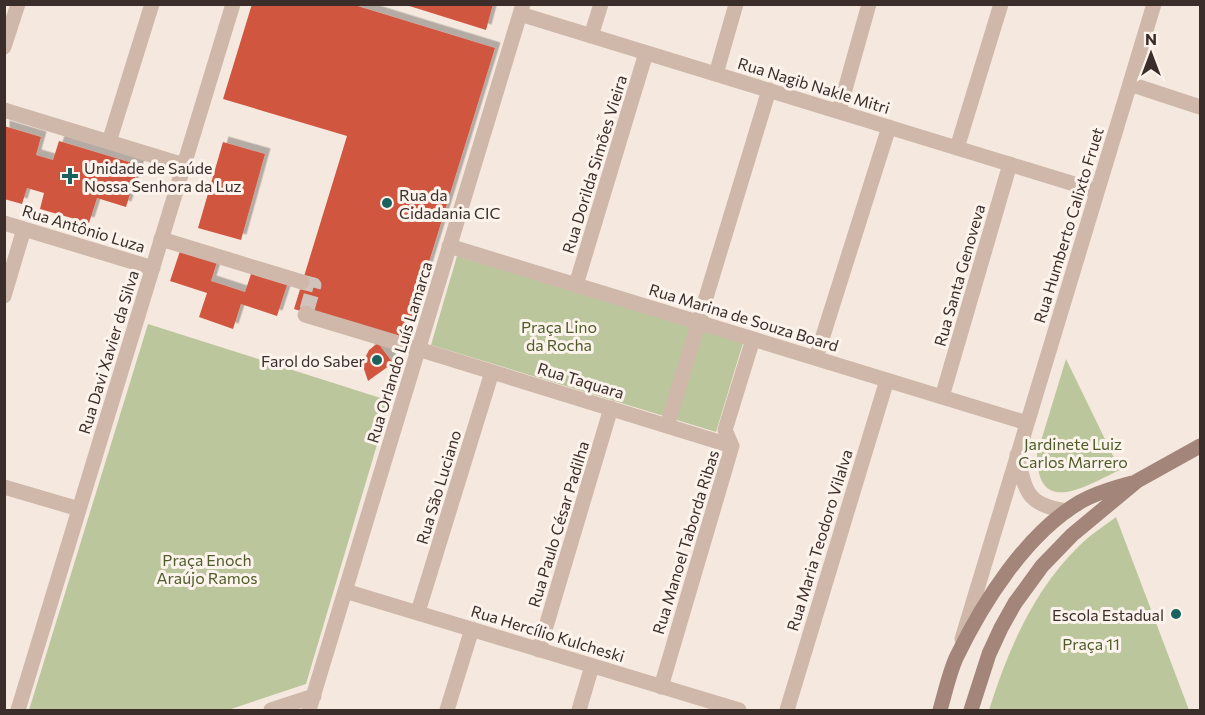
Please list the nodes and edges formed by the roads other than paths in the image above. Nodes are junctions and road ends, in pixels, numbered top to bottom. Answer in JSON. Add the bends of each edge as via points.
{"nodes":[{"id":1,"x":18,"y":4,"type":"edge"},
{"id":2,"x":152,"y":4,"type":"edge"},
{"id":3,"x":232,"y":4,"type":"edge"},
{"id":4,"x":601,"y":4,"type":"edge"},
{"id":5,"x":736,"y":4,"type":"edge"},
{"id":6,"x":869,"y":4,"type":"edge"},
{"id":7,"x":1000,"y":4,"type":"edge"},
{"id":8,"x":1154,"y":4,"type":"edge"},
{"id":9,"x":521,"y":9,"type":"edge"},
{"id":10,"x":591,"y":36,"type":"junction"},
{"id":11,"x":4,"y":47,"type":"edge"},
{"id":12,"x":646,"y":53,"type":"junction"},
{"id":13,"x":716,"y":74,"type":"junction"},
{"id":14,"x":1130,"y":84,"type":"junction"},
{"id":15,"x":769,"y":90,"type":"junction"},
{"id":16,"x":1200,"y":107,"type":"edge"},
{"id":17,"x":4,"y":110,"type":"edge"},
{"id":18,"x":839,"y":111,"type":"junction"},
{"id":19,"x":889,"y":127,"type":"junction"},
{"id":20,"x":109,"y":142,"type":"junction"},
{"id":21,"x":957,"y":148,"type":"junction"},
{"id":22,"x":1010,"y":164,"type":"junction"},
{"id":23,"x":184,"y":165,"type":"junction"},
{"id":24,"x":1098,"y":191,"type":"junction"},
{"id":25,"x":4,"y":223,"type":"edge"},
{"id":26,"x":24,"y":229,"type":"junction"},
{"id":27,"x":161,"y":239,"type":"junction"},
{"id":28,"x":449,"y":246,"type":"junction"},
{"id":29,"x":153,"y":268,"type":"junction"},
{"id":30,"x":302,"y":282,"type":"dead end"},
{"id":31,"x":576,"y":285,"type":"junction"},
{"id":32,"x":4,"y":296,"type":"edge"},
{"id":33,"x":306,"y":313,"type":"dead end"},
{"id":34,"x":699,"y":322,"type":"junction"},
{"id":35,"x":753,"y":339,"type":"junction"},
{"id":36,"x":418,"y":350,"type":"junction"},
{"id":37,"x":816,"y":358,"type":"junction"},
{"id":38,"x":492,"y":372,"type":"junction"},
{"id":39,"x":887,"y":380,"type":"junction"},
{"id":40,"x":942,"y":397,"type":"junction"},
{"id":41,"x":611,"y":408,"type":"junction"},
{"id":42,"x":1027,"y":423,"type":"junction"},
{"id":43,"x":667,"y":426,"type":"junction"},
{"id":44,"x":732,"y":446,"type":"junction"},
{"id":45,"x":1200,"y":446,"type":"edge"},
{"id":46,"x":1017,"y":455,"type":"junction"},
{"id":47,"x":1137,"y":481,"type":"junction"},
{"id":48,"x":4,"y":487,"type":"edge"},
{"id":49,"x":79,"y":509,"type":"junction"},
{"id":50,"x":1067,"y":511,"type":"junction"},
{"id":51,"x":345,"y":591,"type":"junction"},
{"id":52,"x":418,"y":612,"type":"junction"},
{"id":53,"x":472,"y":629,"type":"junction"},
{"id":54,"x":539,"y":650,"type":"junction"},
{"id":55,"x":956,"y":659,"type":"junction"},
{"id":56,"x":592,"y":666,"type":"junction"},
{"id":57,"x":661,"y":687,"type":"junction"},
{"id":58,"x":311,"y":703,"type":"edge"},
{"id":59,"x":713,"y":707,"type":"edge"},
{"id":60,"x":18,"y":711,"type":"edge"},
{"id":61,"x":271,"y":711,"type":"edge"},
{"id":62,"x":447,"y":711,"type":"edge"},
{"id":63,"x":579,"y":711,"type":"edge"},
{"id":64,"x":740,"y":711,"type":"edge"},
{"id":65,"x":787,"y":711,"type":"edge"},
{"id":66,"x":940,"y":711,"type":"edge"},
{"id":67,"x":971,"y":711,"type":"edge"}],
"edges":[{"from":1,"to":11,"type":"street"},
{"from":2,"to":20,"type":"street"},
{"from":3,"to":23,"type":"street","name":"Rua Davi Xavier da Silva"},
{"from":4,"to":10,"type":"street"},
{"from":5,"to":13,"type":"street"},
{"from":6,"to":18,"type":"street"},
{"from":7,"to":21,"type":"street"},
{"from":8,"to":14,"type":"street","name":"Rua Humberto Calixto Fruet"},
{"from":9,"to":10,"type":"street","name":"Rua Nagib Nakle Mitri"},
{"from":9,"to":28,"type":"street","name":"Rua Orlando Luís Lamarca"},
{"from":10,"to":12,"type":"street","name":"Rua Nagib Nakle Mitri"},
{"from":12,"to":13,"type":"street","name":"Rua Nagib Nakle Mitri"},
{"from":12,"to":31,"type":"street","name":"Rua Dorilda Simões Vieira"},
{"from":13,"to":15,"type":"street","name":"Rua Nagib Nakle Mitri"},
{"from":14,"to":16,"type":"street"},
{"from":14,"to":24,"type":"street","name":"Rua Humberto Calixto Fruet"},
{"from":15,"to":18,"type":"street","name":"Rua Nagib Nakle Mitri"},
{"from":15,"to":34,"type":"street"},
{"from":17,"to":20,"type":"street"},
{"from":18,"to":19,"type":"street","name":"Rua Nagib Nakle Mitri"},
{"from":19,"to":21,"type":"street","name":"Rua Nagib Nakle Mitri"},
{"from":19,"to":37,"type":"street"},
{"from":20,"to":23,"type":"street"},
{"from":21,"to":22,"type":"street","name":"Rua Nagib Nakle Mitri"},
{"from":22,"to":24,"type":"street","name":"Rua Nagib Nakle Mitri"},
{"from":22,"to":40,"type":"street","name":"Rua Santa Genoveva"},
{"from":23,"to":27,"type":"street","name":"Rua Davi Xavier da Silva"},
{"from":24,"to":42,"type":"street","name":"Rua Humberto Calixto Fruet"},
{"from":25,"to":26,"type":"street","name":"Rua Antônio Luza"},
{"from":26,"to":29,"type":"street","name":"Rua Antônio Luza"},
{"from":26,"to":32,"type":"street"},
{"from":27,"to":29,"type":"street","name":"Rua Davi Xavier da Silva"},
{"from":27,"to":30,"type":"street"},
{"from":28,"to":31,"type":"street","name":"Rua Marina de Souza Board"},
{"from":28,"to":36,"type":"street","name":"Rua Orlando Luís Lamarca"},
{"from":29,"to":49,"type":"street","name":"Rua Davi Xavier da Silva"},
{"from":31,"to":34,"type":"street","name":"Rua Marina de Souza Board"},
{"from":33,"to":36,"type":"street"},
{"from":34,"to":35,"type":"street","name":"Rua Marina de Souza Board"},
{"from":34,"to":43,"type":"street"},
{"from":35,"to":37,"type":"street","name":"Rua Marina de Souza Board"},
{"from":35,"to":44,"type":"street","name":"Rua Manoel Taborda Ribas","via":[[725,430]]},
{"from":36,"to":38,"type":"street","name":"Rua Taquara"},
{"from":36,"to":51,"type":"street","name":"Rua Orlando Luís Lamarca"},
{"from":37,"to":39,"type":"street","name":"Rua Marina de Souza Board"},
{"from":38,"to":41,"type":"street","name":"Rua Taquara"},
{"from":38,"to":52,"type":"street","name":"Rua São Luciano"},
{"from":39,"to":40,"type":"street","name":"Rua Marina de Souza Board"},
{"from":39,"to":65,"type":"street","name":"Rua Maria Teodoro Vilalva"},
{"from":40,"to":42,"type":"street","name":"Rua Marina de Souza Board"},
{"from":41,"to":43,"type":"street","name":"Rua Taquara"},
{"from":41,"to":54,"type":"street","name":"Rua Paulo César Padilha"},
{"from":42,"to":46,"type":"street","name":"Rua Humberto Calixto Fruet"},
{"from":43,"to":44,"type":"street","name":"Rua Taquara"},
{"from":44,"to":57,"type":"street","name":"Rua Manoel Taborda Ribas"},
{"from":45,"to":47,"type":"main road"},
{"from":46,"to":50,"type":"street","via":[[1036,502]]},
{"from":46,"to":55,"type":"street","name":"Rua Humberto Calixto Fruet"},
{"from":47,"to":50,"type":"main road","via":[[1098,493]]},
{"from":47,"to":67,"type":"main road","via":[[1072,535],[1028,584],[993,645]]},
{"from":48,"to":49,"type":"street"},
{"from":49,"to":60,"type":"street","name":"Rua Davi Xavier da Silva"},
{"from":50,"to":55,"type":"main road","via":[[1013,564]]},
{"from":51,"to":52,"type":"street","name":"Rua Hercílio Kulcheski"},
{"from":51,"to":58,"type":"street","name":"Rua Orlando Luís Lamarca"},
{"from":52,"to":53,"type":"street","name":"Rua Hercílio Kulcheski"},
{"from":53,"to":54,"type":"street","name":"Rua Hercílio Kulcheski"},
{"from":53,"to":62,"type":"street"},
{"from":54,"to":56,"type":"street","name":"Rua Hercílio Kulcheski"},
{"from":55,"to":66,"type":"main road"},
{"from":56,"to":57,"type":"street","name":"Rua Hercílio Kulcheski"},
{"from":56,"to":63,"type":"street"},
{"from":57,"to":59,"type":"street","name":"Rua Hercílio Kulcheski"},
{"from":58,"to":61,"type":"street"},
{"from":59,"to":64,"type":"street","name":"Rua Hercílio Kulcheski"}]}
